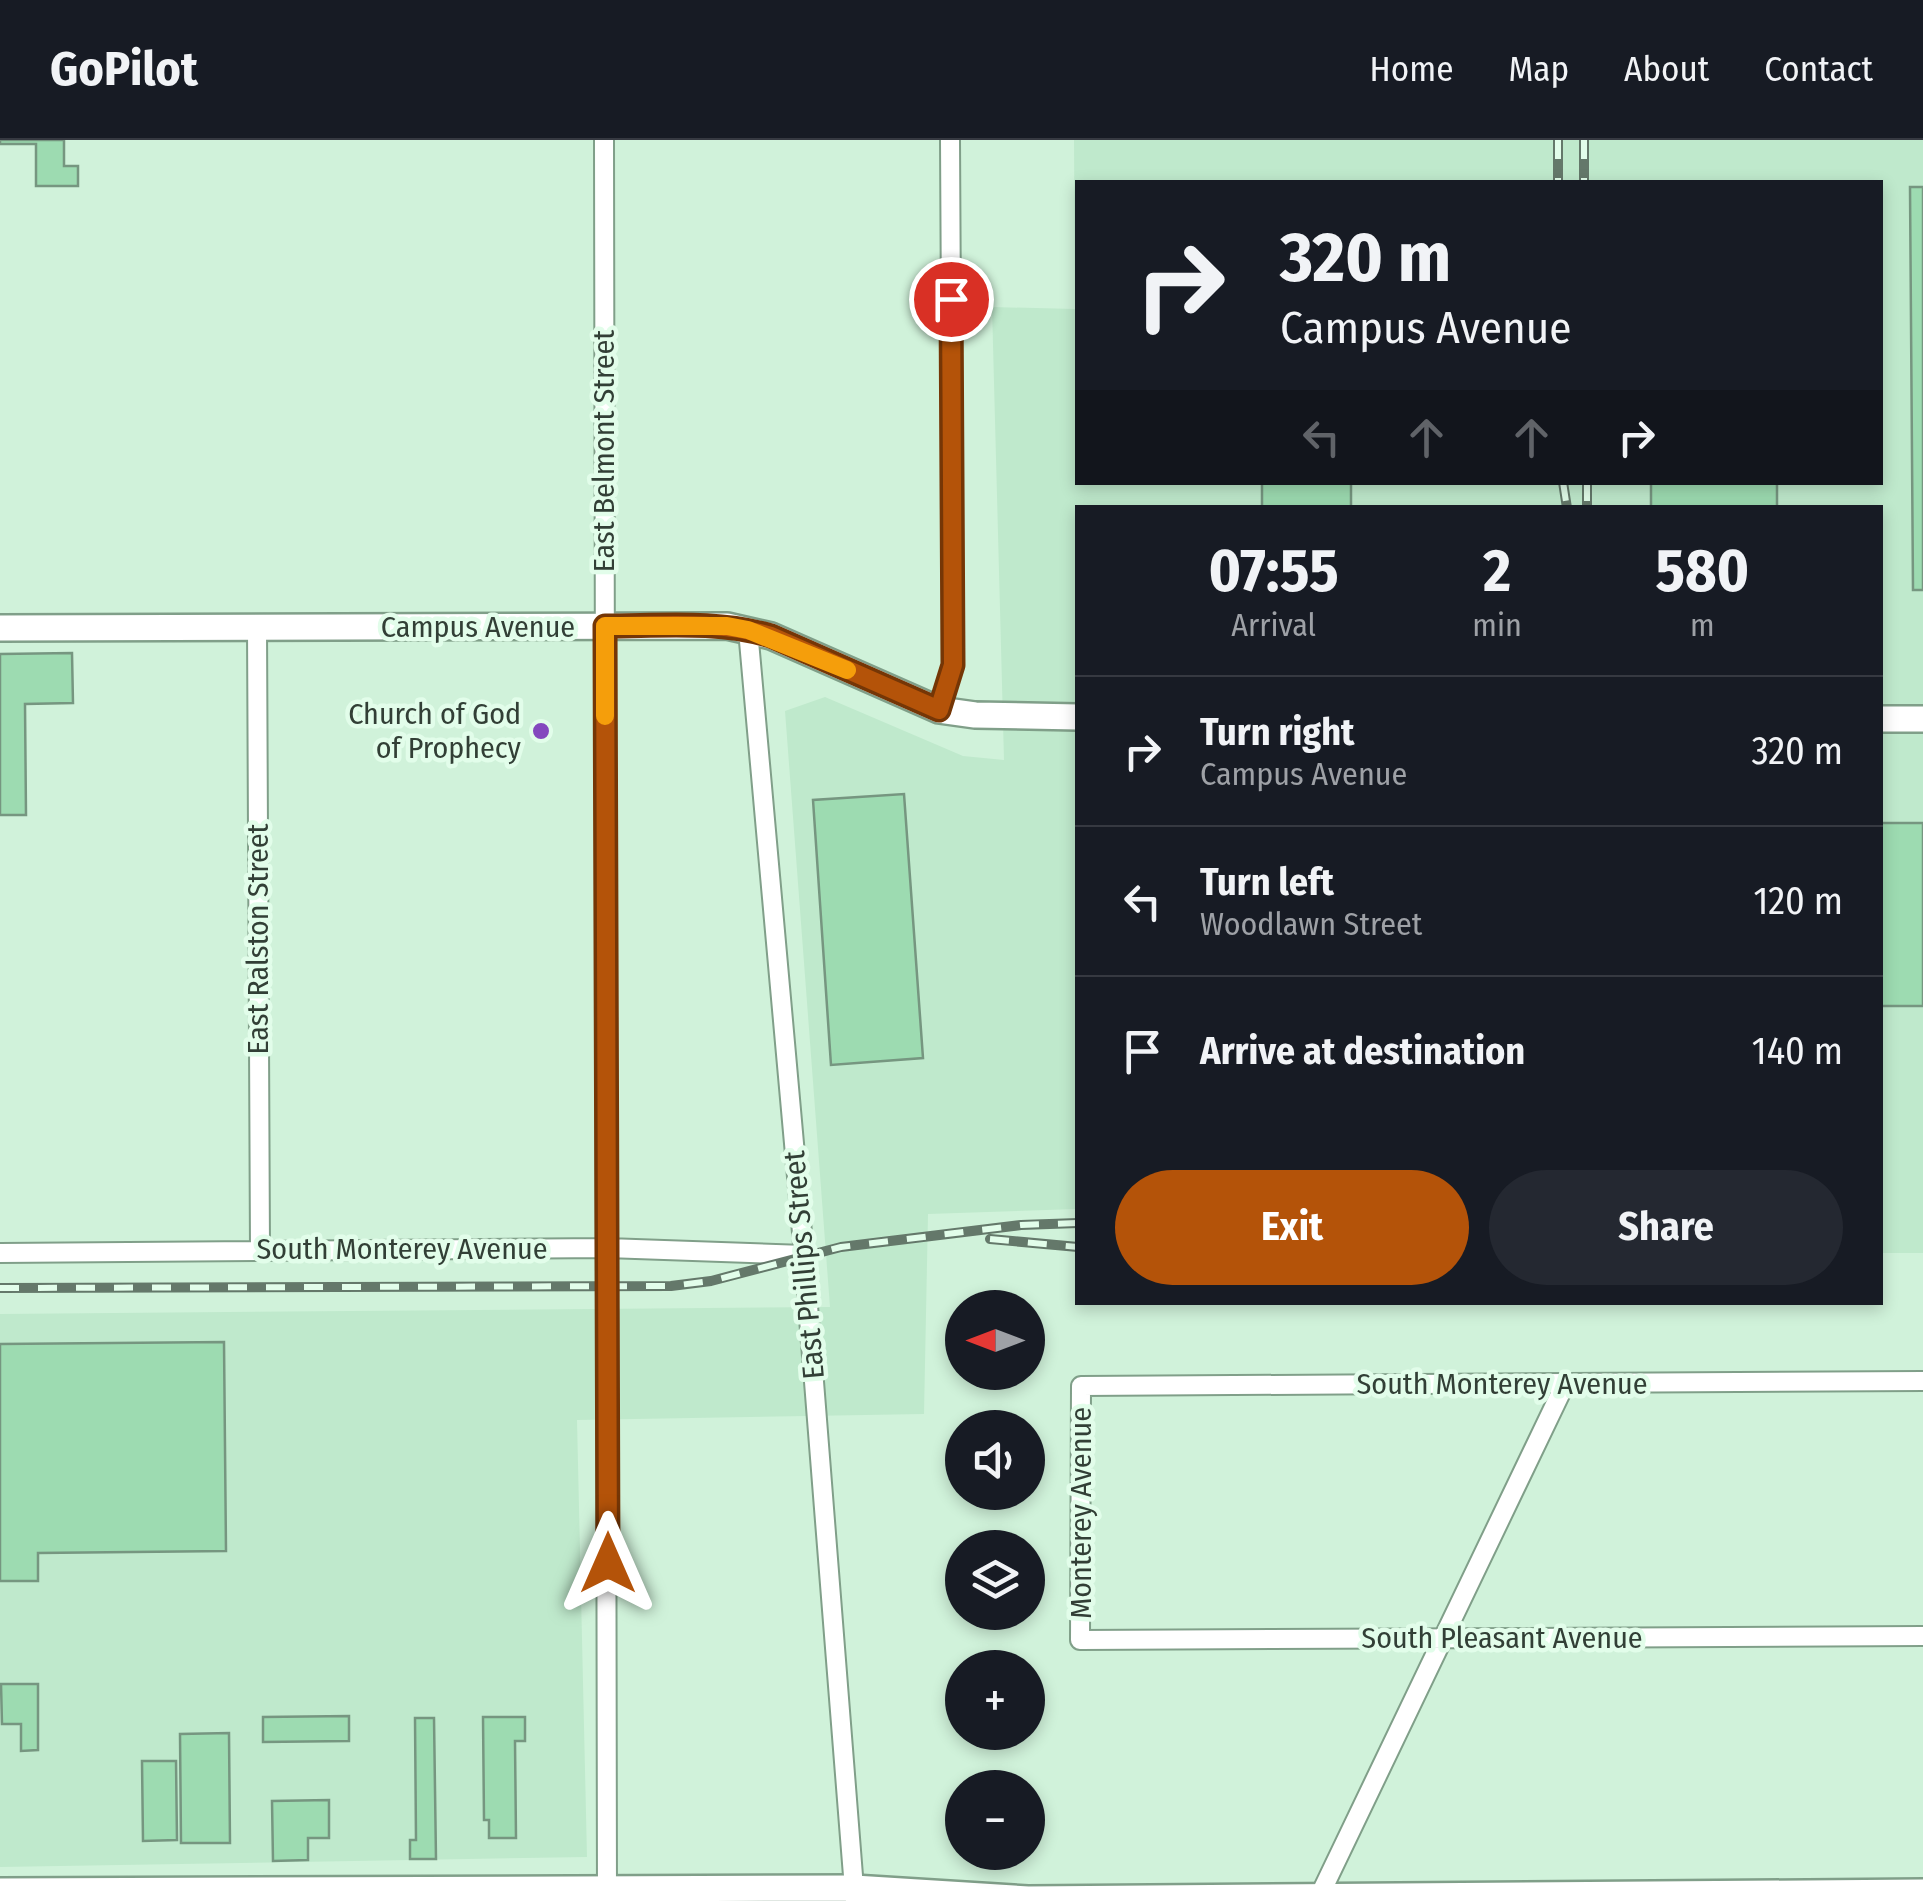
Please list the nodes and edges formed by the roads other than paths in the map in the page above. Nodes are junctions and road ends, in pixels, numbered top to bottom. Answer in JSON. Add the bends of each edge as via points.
{"nodes":[{"id":1,"x":604,"y":140,"type":"edge"},
{"id":2,"x":950,"y":140,"type":"edge"},
{"id":3,"x":605,"y":626,"type":"junction"},
{"id":4,"x":0,"y":628,"type":"edge"},
{"id":5,"x":256,"y":628,"type":"junction"},
{"id":6,"x":748,"y":630,"type":"junction"},
{"id":7,"x":939,"y":710,"type":"junction"},
{"id":8,"x":1075,"y":717,"type":"edge"},
{"id":9,"x":1883,"y":720,"type":"edge"},
{"id":10,"x":1923,"y":720,"type":"edge"},
{"id":11,"x":607,"y":1248,"type":"junction"},
{"id":12,"x":260,"y":1250,"type":"junction"},
{"id":13,"x":0,"y":1253,"type":"edge"},
{"id":14,"x":804,"y":1255,"type":"junction"},
{"id":15,"x":1923,"y":1380,"type":"edge"},
{"id":16,"x":1565,"y":1384,"type":"junction"},
{"id":17,"x":1081,"y":1386,"type":"joint"},
{"id":18,"x":1923,"y":1636,"type":"edge"},
{"id":19,"x":1444,"y":1638,"type":"junction"},
{"id":20,"x":1080,"y":1640,"type":"joint"},
{"id":21,"x":0,"y":1891,"type":"edge"},
{"id":22,"x":1923,"y":1892,"type":"edge"},
{"id":23,"x":854,"y":1894,"type":"edge"},
{"id":24,"x":260,"y":1895,"type":"edge"},
{"id":25,"x":607,"y":1895,"type":"edge"},
{"id":26,"x":1318,"y":1900,"type":"edge"}],
"edges":[{"from":1,"to":3,"type":"street","name":"East Belmont Street"},
{"from":2,"to":7,"type":"street","via":[[953,665]]},
{"from":3,"to":5,"type":"street","name":"Campus Avenue"},
{"from":3,"to":6,"type":"street","name":"Campus Avenue"},
{"from":3,"to":11,"type":"street","name":"East Belmont Street"},
{"from":4,"to":5,"type":"street","name":"Campus Avenue"},
{"from":5,"to":12,"type":"street","name":"East Ralston Street"},
{"from":6,"to":7,"type":"street","name":"Campus Avenue"},
{"from":6,"to":14,"type":"street","name":"East Phillips Street"},
{"from":7,"to":8,"type":"street","name":"Campus Avenue"},
{"from":9,"to":10,"type":"street"},
{"from":11,"to":12,"type":"street","name":"South Monterey Avenue"},
{"from":11,"to":14,"type":"street","name":"South Monterey Avenue"},
{"from":11,"to":25,"type":"street","name":"East Belmont Street"},
{"from":12,"to":13,"type":"street","name":"South Monterey Avenue"},
{"from":14,"to":23,"type":"street","name":"East Phillips Street"},
{"from":15,"to":16,"type":"street","name":"South Monterey Avenue"},
{"from":16,"to":17,"type":"street","name":"South Monterey Avenue"},
{"from":16,"to":19,"type":"street"},
{"from":17,"to":20,"type":"street","name":"Monterey Avenue"},
{"from":18,"to":19,"type":"street","name":"South Pleasant Avenue"},
{"from":19,"to":20,"type":"street","name":"South Pleasant Avenue"},
{"from":19,"to":26,"type":"street"},
{"from":21,"to":24,"type":"street"},
{"from":22,"to":26,"type":"street"},
{"from":23,"to":25,"type":"street"},
{"from":23,"to":26,"type":"street"},
{"from":24,"to":25,"type":"street"}]}
